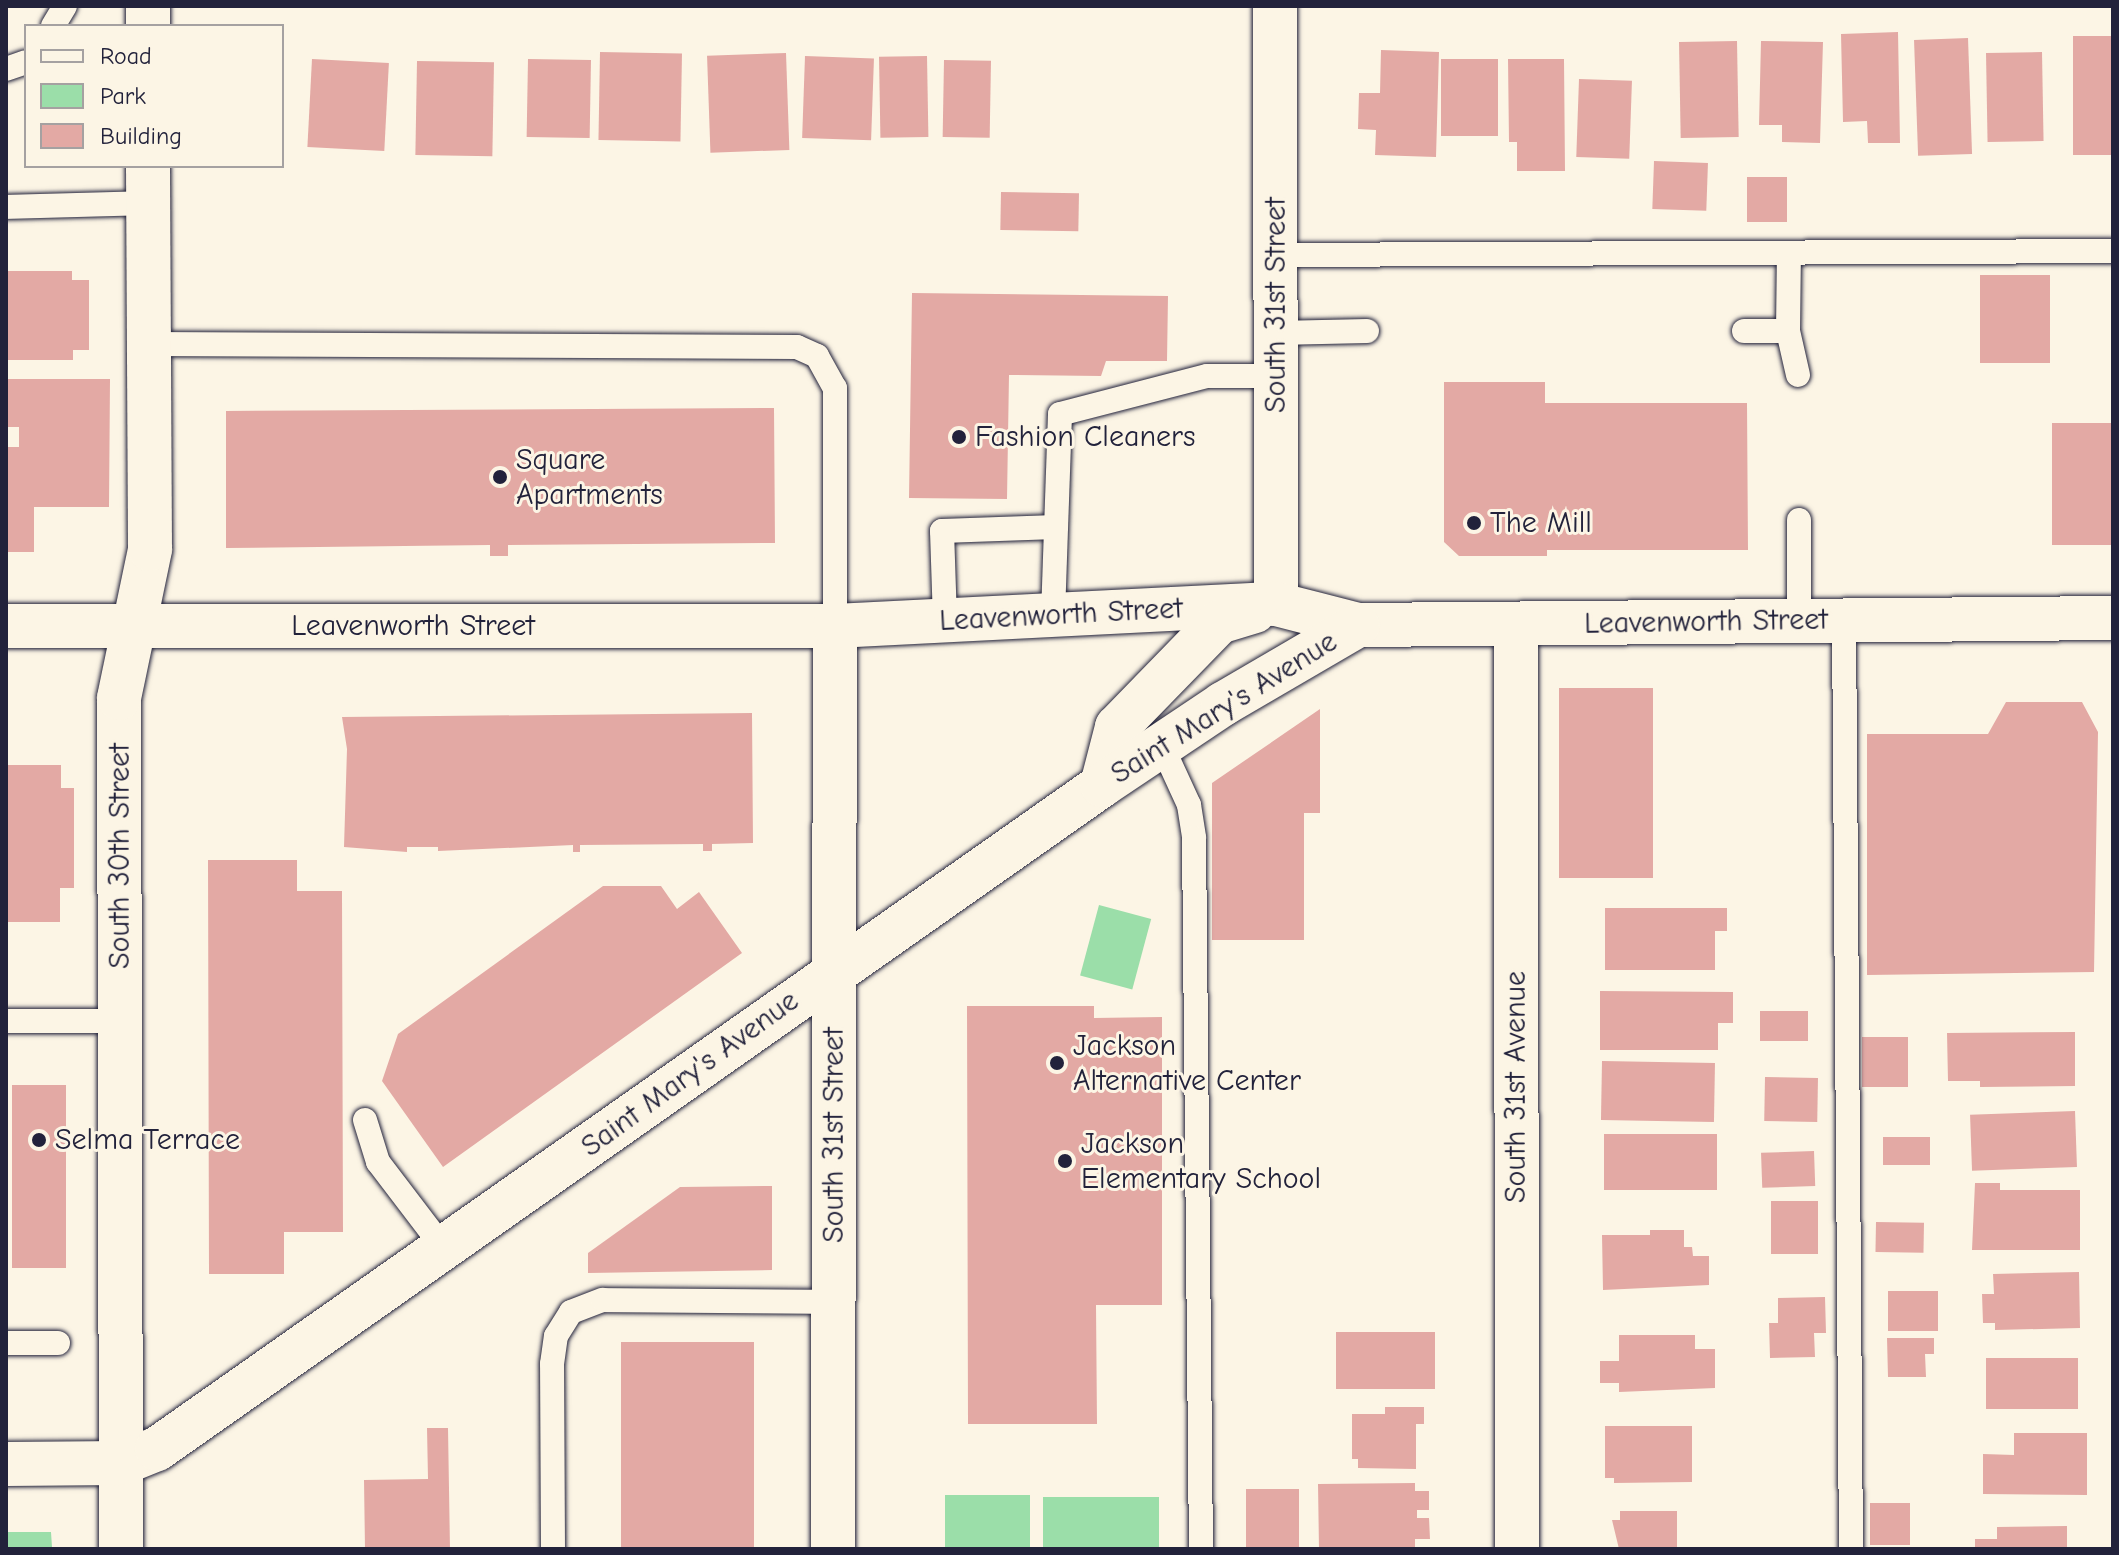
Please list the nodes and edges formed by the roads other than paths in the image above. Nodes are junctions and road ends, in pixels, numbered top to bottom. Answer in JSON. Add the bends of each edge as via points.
{"nodes":[{"id":1,"x":65,"y":6,"type":"edge"},
{"id":2,"x":1275,"y":6,"type":"edge"},
{"id":3,"x":54,"y":24,"type":"edge"},
{"id":4,"x":148,"y":184,"type":"edge"},
{"id":5,"x":6,"y":207,"type":"edge"},
{"id":6,"x":2113,"y":251,"type":"edge"},
{"id":7,"x":1789,"y":253,"type":"junction"},
{"id":8,"x":1276,"y":255,"type":"junction"},
{"id":9,"x":1367,"y":331,"type":"dead end"},
{"id":10,"x":1744,"y":331,"type":"dead end"},
{"id":11,"x":1788,"y":331,"type":"junction"},
{"id":12,"x":1277,"y":333,"type":"junction"},
{"id":13,"x":148,"y":344,"type":"junction"},
{"id":14,"x":1798,"y":375,"type":"dead end"},
{"id":15,"x":1275,"y":376,"type":"junction"},
{"id":16,"x":1799,"y":520,"type":"dead end"},
{"id":17,"x":1056,"y":527,"type":"junction"},
{"id":18,"x":1276,"y":604,"type":"junction"},
{"id":19,"x":1053,"y":615,"type":"junction"},
{"id":20,"x":2113,"y":618,"type":"edge"},
{"id":21,"x":945,"y":621,"type":"junction"},
{"id":22,"x":1799,"y":621,"type":"junction"},
{"id":23,"x":1844,"y":621,"type":"junction"},
{"id":24,"x":1516,"y":624,"type":"junction"},
{"id":25,"x":1358,"y":625,"type":"junction"},
{"id":26,"x":6,"y":626,"type":"edge"},
{"id":27,"x":134,"y":626,"type":"junction"},
{"id":28,"x":835,"y":626,"type":"junction"},
{"id":29,"x":1162,"y":746,"type":"junction"},
{"id":30,"x":1102,"y":785,"type":"junction"},
{"id":31,"x":835,"y":970,"type":"junction"},
{"id":32,"x":6,"y":1021,"type":"edge"},
{"id":33,"x":120,"y":1021,"type":"junction"},
{"id":34,"x":365,"y":1120,"type":"dead end"},
{"id":35,"x":445,"y":1250,"type":"junction"},
{"id":36,"x":834,"y":1302,"type":"junction"},
{"id":37,"x":6,"y":1343,"type":"edge"},
{"id":38,"x":58,"y":1343,"type":"dead end"},
{"id":39,"x":122,"y":1463,"type":"junction"},
{"id":40,"x":6,"y":1464,"type":"edge"},
{"id":41,"x":121,"y":1549,"type":"edge"},
{"id":42,"x":553,"y":1549,"type":"edge"},
{"id":43,"x":833,"y":1549,"type":"edge"},
{"id":44,"x":1201,"y":1549,"type":"edge"},
{"id":45,"x":1517,"y":1549,"type":"edge"},
{"id":46,"x":1851,"y":1549,"type":"edge"}],
"edges":[{"from":1,"to":3,"type":"lane"},
{"from":2,"to":8,"type":"main road","name":"South 31st Street"},
{"from":4,"to":5,"type":"lane"},
{"from":4,"to":13,"type":"main road","name":"South 30th Street"},
{"from":6,"to":7,"type":"lane"},
{"from":7,"to":8,"type":"lane"},
{"from":7,"to":11,"type":"lane"},
{"from":8,"to":12,"type":"main road","name":"South 31st Street"},
{"from":9,"to":12,"type":"lane"},
{"from":10,"to":11,"type":"lane"},
{"from":11,"to":14,"type":"lane"},
{"from":12,"to":15,"type":"main road","name":"South 31st Street"},
{"from":13,"to":27,"type":"main road","name":"South 30th Street","via":[[150,549]]},
{"from":13,"to":28,"type":"lane","via":[[797,347],[817,356],[835,388]]},
{"from":15,"to":17,"type":"lane","via":[[1207,376],[1060,414]]},
{"from":15,"to":18,"type":"main road","name":"South 31st Street"},
{"from":16,"to":22,"type":"lane"},
{"from":17,"to":19,"type":"lane"},
{"from":17,"to":21,"type":"lane","via":[[942,531]]},
{"from":18,"to":19,"type":"main road","name":"Leavenworth Street"},
{"from":18,"to":25,"type":"main road","name":"Leavenworth Street"},
{"from":18,"to":30,"type":"main road","via":[[1219,622],[1117,727]]},
{"from":19,"to":21,"type":"main road","name":"Leavenworth Street"},
{"from":20,"to":23,"type":"main road","name":"Leavenworth Street"},
{"from":21,"to":28,"type":"main road","name":"Leavenworth Street"},
{"from":22,"to":23,"type":"main road","name":"Leavenworth Street"},
{"from":22,"to":24,"type":"main road","name":"Leavenworth Street"},
{"from":23,"to":46,"type":"lane"},
{"from":24,"to":25,"type":"main road","name":"Leavenworth Street"},
{"from":24,"to":45,"type":"main road","name":"South 31st Avenue"},
{"from":25,"to":29,"type":"main road","name":"Saint Mary's Avenue"},
{"from":26,"to":27,"type":"main road","name":"Leavenworth Street"},
{"from":27,"to":28,"type":"main road","name":"Leavenworth Street"},
{"from":27,"to":33,"type":"main road","name":"South 30th Street","via":[[119,698]]},
{"from":28,"to":31,"type":"main road","name":"South 31st Street"},
{"from":29,"to":30,"type":"main road","name":"Saint Mary's Avenue"},
{"from":29,"to":44,"type":"lane","via":[[1189,805],[1194,838]]},
{"from":30,"to":31,"type":"main road","name":"Saint Mary's Avenue"},
{"from":31,"to":35,"type":"main road","name":"Saint Mary's Avenue"},
{"from":31,"to":36,"type":"main road","name":"South 31st Street"},
{"from":32,"to":33,"type":"lane"},
{"from":33,"to":39,"type":"main road","name":"South 30th Street"},
{"from":34,"to":35,"type":"lane","via":[[378,1162]]},
{"from":35,"to":39,"type":"main road","name":"Saint Mary's Avenue","via":[[157,1449]]},
{"from":36,"to":42,"type":"lane","via":[[603,1300],[571,1312],[556,1336],[552,1364]]},
{"from":36,"to":43,"type":"main road","name":"South 31st Street"},
{"from":37,"to":38,"type":"lane"},
{"from":39,"to":40,"type":"main road","name":"Saint Mary's Avenue"},
{"from":39,"to":41,"type":"main road","name":"South 30th Street"}]}
